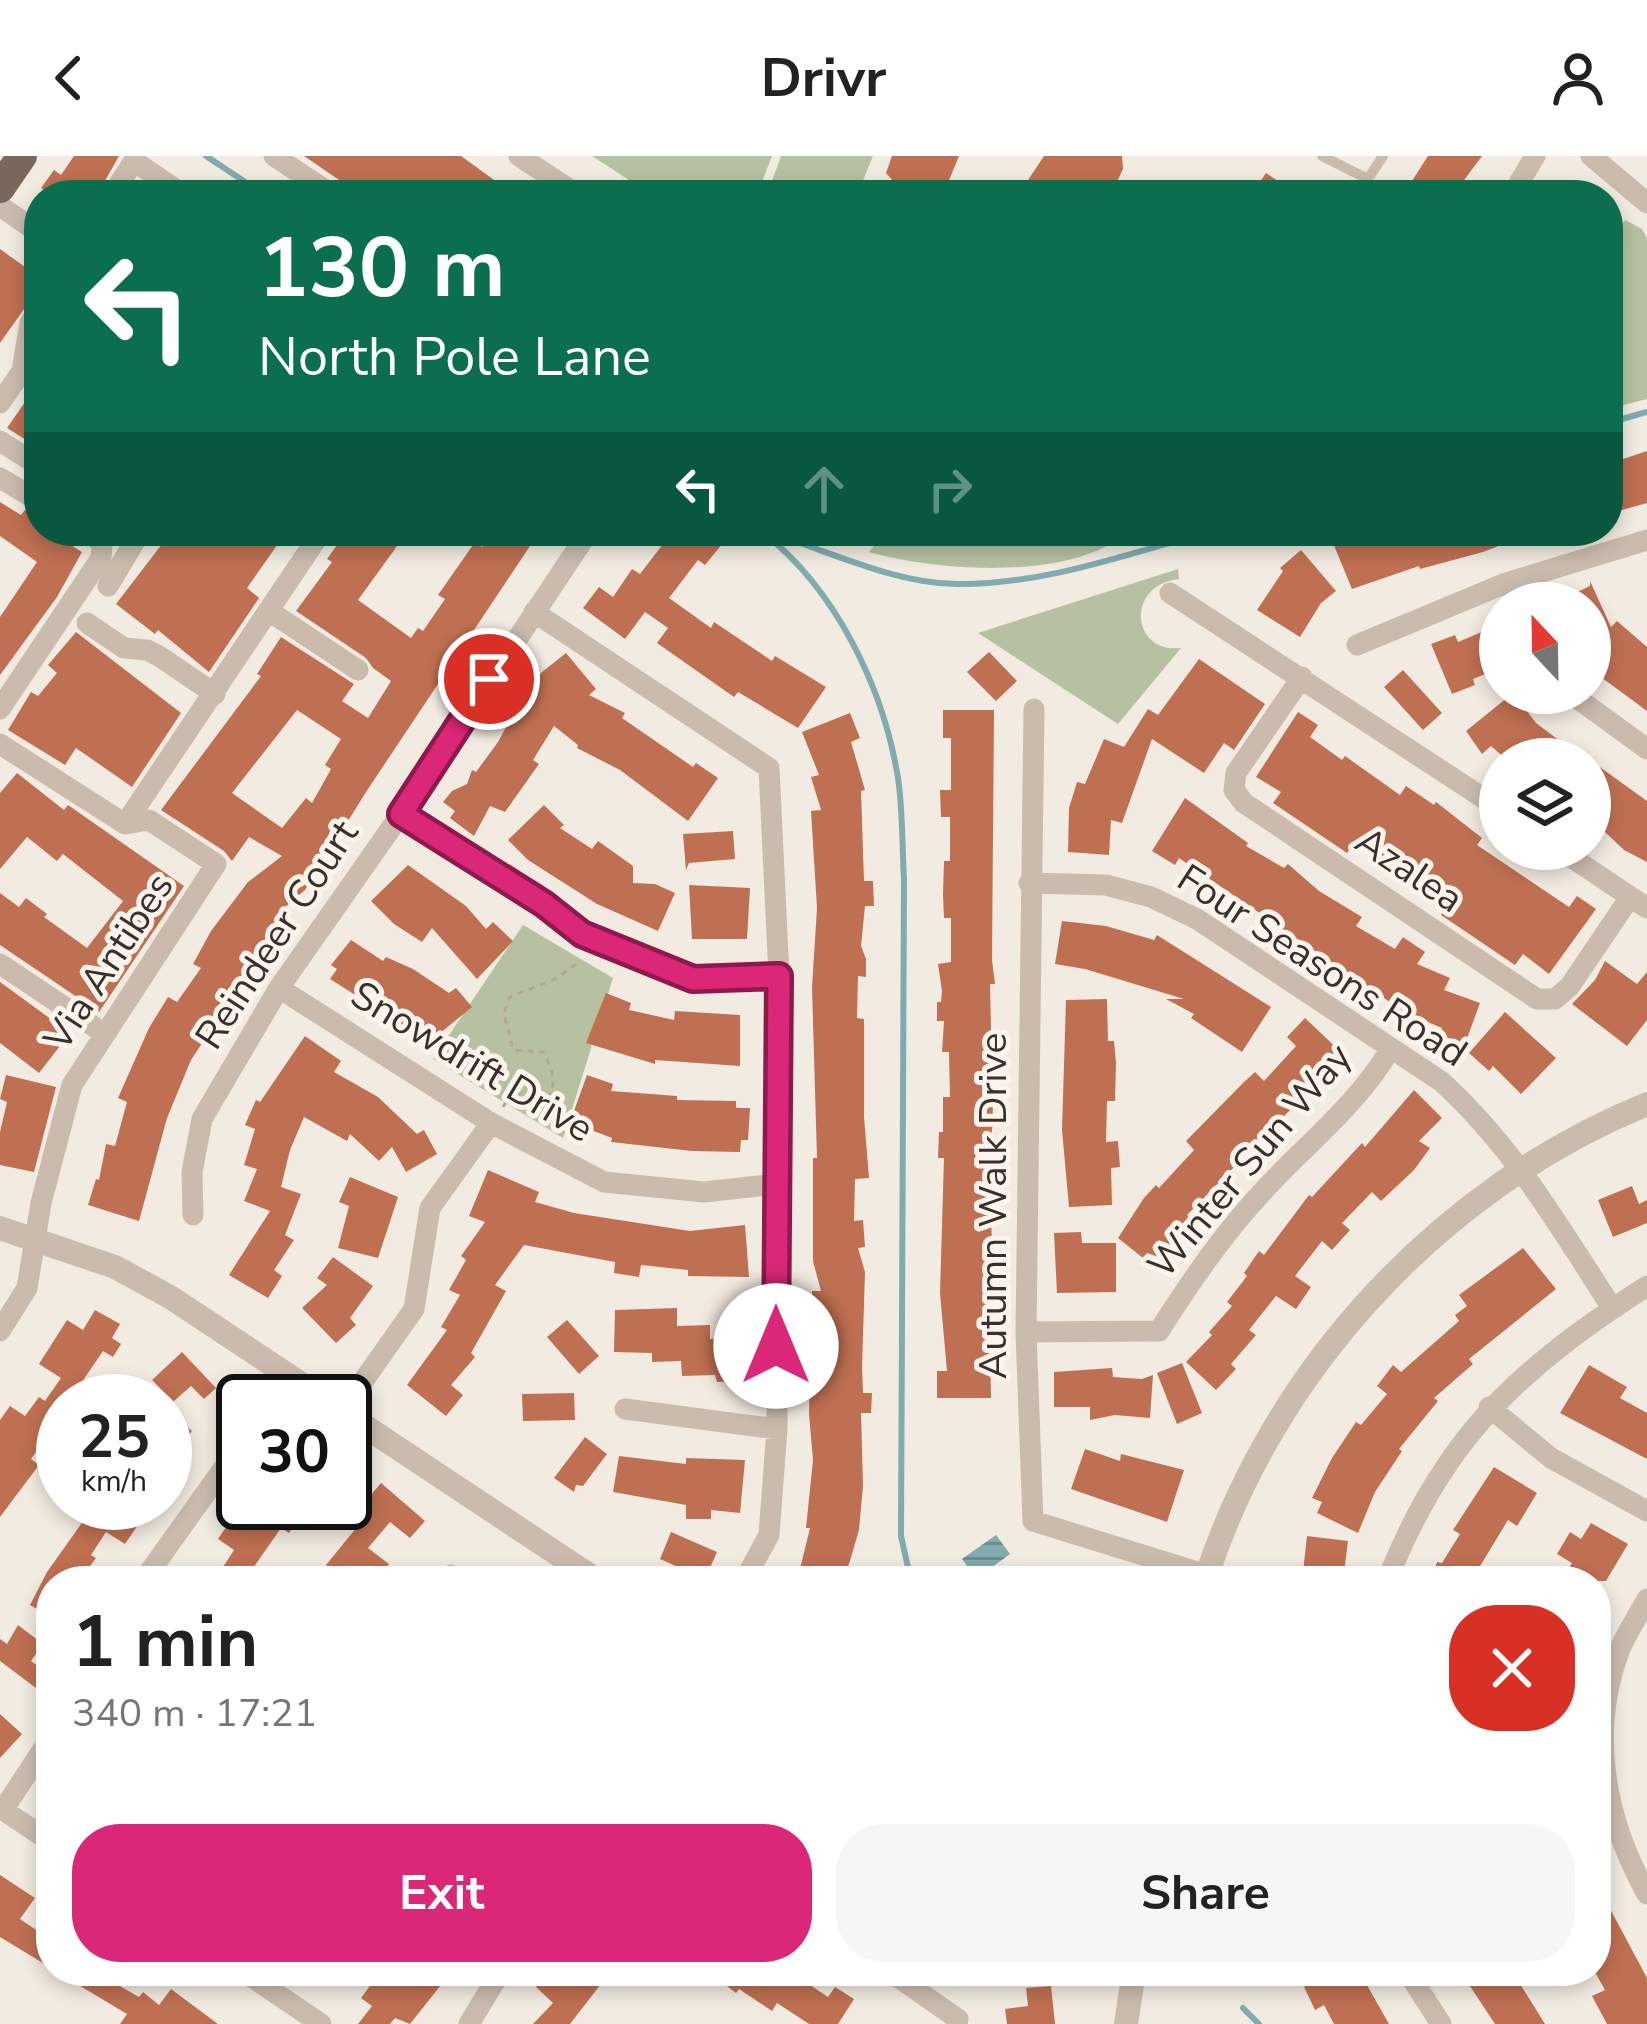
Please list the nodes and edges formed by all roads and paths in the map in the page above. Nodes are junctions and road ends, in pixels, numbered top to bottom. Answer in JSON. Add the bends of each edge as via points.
{"nodes":[{"id":1,"x":22,"y":156,"type":"edge"},
{"id":2,"x":274,"y":156,"type":"edge"},
{"id":3,"x":519,"y":156,"type":"edge"},
{"id":4,"x":1322,"y":156,"type":"edge"},
{"id":5,"x":1384,"y":156,"type":"edge"},
{"id":6,"x":1592,"y":156,"type":"edge"},
{"id":7,"x":122,"y":180,"type":"edge"},
{"id":8,"x":162,"y":180,"type":"edge"},
{"id":9,"x":310,"y":180,"type":"edge"},
{"id":10,"x":555,"y":180,"type":"edge"},
{"id":11,"x":1620,"y":180,"type":"edge"},
{"id":12,"x":1623,"y":182,"type":"edge"},
{"id":13,"x":0,"y":188,"type":"edge"},
{"id":14,"x":1647,"y":203,"type":"edge"},
{"id":15,"x":24,"y":358,"type":"edge"},
{"id":16,"x":0,"y":403,"type":"edge"},
{"id":17,"x":1647,"y":540,"type":"edge"},
{"id":18,"x":103,"y":546,"type":"edge"},
{"id":19,"x":132,"y":546,"type":"edge"},
{"id":20,"x":306,"y":546,"type":"edge"},
{"id":21,"x":579,"y":546,"type":"edge"},
{"id":22,"x":1539,"y":582,"type":"edge"},
{"id":23,"x":108,"y":586,"type":"dead end"},
{"id":24,"x":1169,"y":593,"type":"dead end"},
{"id":25,"x":1479,"y":604,"type":"edge"},
{"id":26,"x":269,"y":611,"type":"junction"},
{"id":27,"x":534,"y":612,"type":"junction"},
{"id":28,"x":87,"y":623,"type":"dead end"},
{"id":29,"x":1358,"y":645,"type":"dead end"},
{"id":30,"x":358,"y":670,"type":"dead end"},
{"id":31,"x":1302,"y":676,"type":"junction"},
{"id":32,"x":215,"y":694,"type":"junction"},
{"id":33,"x":0,"y":709,"type":"edge"},
{"id":34,"x":1034,"y":709,"type":"dead end"},
{"id":35,"x":1599,"y":714,"type":"edge"},
{"id":36,"x":0,"y":746,"type":"edge"},
{"id":37,"x":1647,"y":749,"type":"edge"},
{"id":38,"x":1479,"y":795,"type":"edge"},
{"id":39,"x":401,"y":814,"type":"junction"},
{"id":40,"x":125,"y":824,"type":"junction"},
{"id":41,"x":1591,"y":870,"type":"edge"},
{"id":42,"x":1030,"y":883,"type":"junction"},
{"id":43,"x":1639,"y":902,"type":"edge"},
{"id":44,"x":578,"y":963,"type":"dead end"},
{"id":45,"x":0,"y":964,"type":"edge"},
{"id":46,"x":779,"y":976,"type":"junction"},
{"id":47,"x":278,"y":988,"type":"junction"},
{"id":48,"x":105,"y":1034,"type":"junction"},
{"id":49,"x":1391,"y":1048,"type":"junction"},
{"id":50,"x":1647,"y":1104,"type":"edge"},
{"id":51,"x":496,"y":1116,"type":"junction"},
{"id":52,"x":1523,"y":1170,"type":"junction"},
{"id":53,"x":776,"y":1184,"type":"junction"},
{"id":54,"x":193,"y":1215,"type":"dead end"},
{"id":55,"x":0,"y":1228,"type":"edge"},
{"id":56,"x":35,"y":1238,"type":"junction"},
{"id":57,"x":1647,"y":1286,"type":"edge"},
{"id":58,"x":1612,"y":1308,"type":"junction"},
{"id":59,"x":0,"y":1331,"type":"edge"},
{"id":60,"x":1026,"y":1332,"type":"junction"},
{"id":61,"x":286,"y":1374,"type":"edge"},
{"id":62,"x":370,"y":1374,"type":"edge"},
{"id":63,"x":1489,"y":1407,"type":"junction"},
{"id":64,"x":625,"y":1409,"type":"dead end"},
{"id":65,"x":372,"y":1428,"type":"edge"},
{"id":66,"x":777,"y":1429,"type":"junction"},
{"id":67,"x":216,"y":1479,"type":"edge"},
{"id":68,"x":1647,"y":1511,"type":"edge"},
{"id":69,"x":154,"y":1566,"type":"edge"},
{"id":70,"x":576,"y":1566,"type":"edge"},
{"id":71,"x":752,"y":1566,"type":"edge"},
{"id":72,"x":1170,"y":1566,"type":"edge"},
{"id":73,"x":1211,"y":1566,"type":"edge"},
{"id":74,"x":1393,"y":1566,"type":"edge"},
{"id":75,"x":1647,"y":1600,"type":"edge"},
{"id":76,"x":1611,"y":1684,"type":"edge"},
{"id":77,"x":36,"y":1759,"type":"edge"},
{"id":78,"x":2,"y":1809,"type":"edge"},
{"id":79,"x":1611,"y":1812,"type":"edge"},
{"id":80,"x":36,"y":1832,"type":"edge"},
{"id":81,"x":1647,"y":1894,"type":"edge"},
{"id":82,"x":265,"y":1986,"type":"edge"},
{"id":83,"x":492,"y":1986,"type":"edge"},
{"id":84,"x":909,"y":1986,"type":"edge"},
{"id":85,"x":1132,"y":1986,"type":"edge"},
{"id":86,"x":1417,"y":1986,"type":"edge"},
{"id":87,"x":957,"y":2022,"type":"edge"},
{"id":88,"x":321,"y":2024,"type":"edge"},
{"id":89,"x":469,"y":2024,"type":"edge"},
{"id":90,"x":1126,"y":2024,"type":"edge"},
{"id":91,"x":1441,"y":2024,"type":"edge"}],
"edges":[{"from":1,"to":13,"type":"main road"},
{"from":2,"to":9,"type":"street"},
{"from":3,"to":10,"type":"street"},
{"from":4,"to":5,"type":"lane","via":[[1368,178]]},
{"from":6,"to":11,"type":"street"},
{"from":7,"to":8,"type":"street","via":[[134,161]]},
{"from":12,"to":14,"type":"street"},
{"from":15,"to":16,"type":"street"},
{"from":17,"to":22,"type":"street"},
{"from":18,"to":33,"type":"street"},
{"from":19,"to":23,"type":"street"},
{"from":20,"to":26,"type":"street"},
{"from":21,"to":27,"type":"street","name":"Reindeer Court"},
{"from":24,"to":31,"type":"street"},
{"from":25,"to":29,"type":"street"},
{"from":26,"to":30,"type":"street"},
{"from":26,"to":32,"type":"street"},
{"from":27,"to":39,"type":"street","name":"Reindeer Court"},
{"from":27,"to":46,"type":"street","via":[[769,768]]},
{"from":28,"to":32,"type":"street"},
{"from":31,"to":38,"type":"street"},
{"from":31,"to":43,"type":"street","name":"Azalea","via":[[1236,773],[1234,790],[1244,803],[1537,999],[1570,986]]},
{"from":32,"to":40,"type":"street"},
{"from":34,"to":42,"type":"street","name":"Autumn Walk Drive"},
{"from":35,"to":37,"type":"street"},
{"from":36,"to":40,"type":"street"},
{"from":39,"to":46,"type":"street","via":[[582,934],[693,979]]},
{"from":39,"to":47,"type":"street","name":"Reindeer Court"},
{"from":40,"to":48,"type":"street","name":"Via Antibes","via":[[149,820],[216,864]]},
{"from":41,"to":43,"type":"street","name":"Azalea"},
{"from":42,"to":49,"type":"street","name":"Four Seasons Road","via":[[1106,885],[1151,897]]},
{"from":42,"to":60,"type":"street","name":"Autumn Walk Drive"},
{"from":44,"to":51,"type":"path","via":[[510,997],[504,1013],[513,1050],[544,1052],[553,1090],[529,1102],[514,1089]]},
{"from":45,"to":48,"type":"street"},
{"from":46,"to":53,"type":"street"},
{"from":47,"to":51,"type":"street","name":"Snowdrift Drive"},
{"from":47,"to":54,"type":"street","name":"Reindeer Court","via":[[202,1119]]},
{"from":48,"to":56,"type":"street","name":"Via Antibes","via":[[72,1085]]},
{"from":49,"to":52,"type":"street","name":"Four Seasons Road","via":[[1475,1112]]},
{"from":49,"to":60,"type":"street","name":"Winter Sun Way","via":[[1352,1105],[1262,1192],[1159,1331]]},
{"from":50,"to":52,"type":"street"},
{"from":51,"to":53,"type":"street","name":"Snowdrift Drive","via":[[604,1181],[704,1192]]},
{"from":51,"to":62,"type":"street","via":[[430,1208],[414,1309]]},
{"from":52,"to":58,"type":"street","name":"Four Seasons Road"},
{"from":52,"to":73,"type":"street","via":[[1426,1244],[1330,1346],[1262,1448]]},
{"from":53,"to":66,"type":"street"},
{"from":55,"to":56,"type":"street"},
{"from":56,"to":59,"type":"street","name":"Via Antibes","via":[[27,1288]]},
{"from":56,"to":61,"type":"street","via":[[152,1287]]},
{"from":57,"to":58,"type":"street"},
{"from":58,"to":63,"type":"street"},
{"from":60,"to":72,"type":"street","name":"Autumn Walk Drive","via":[[1034,1521]]},
{"from":63,"to":68,"type":"street","via":[[1551,1458]]},
{"from":63,"to":74,"type":"street","via":[[1442,1469]]},
{"from":64,"to":66,"type":"street"},
{"from":65,"to":70,"type":"street"},
{"from":66,"to":71,"type":"street","via":[[769,1535]]},
{"from":67,"to":69,"type":"street"},
{"from":75,"to":76,"type":"street"},
{"from":77,"to":78,"type":"street"},
{"from":78,"to":80,"type":"street"},
{"from":79,"to":81,"type":"street"},
{"from":82,"to":88,"type":"street"},
{"from":83,"to":89,"type":"street"},
{"from":84,"to":87,"type":"street"},
{"from":85,"to":90,"type":"street"},
{"from":86,"to":91,"type":"street"}]}
